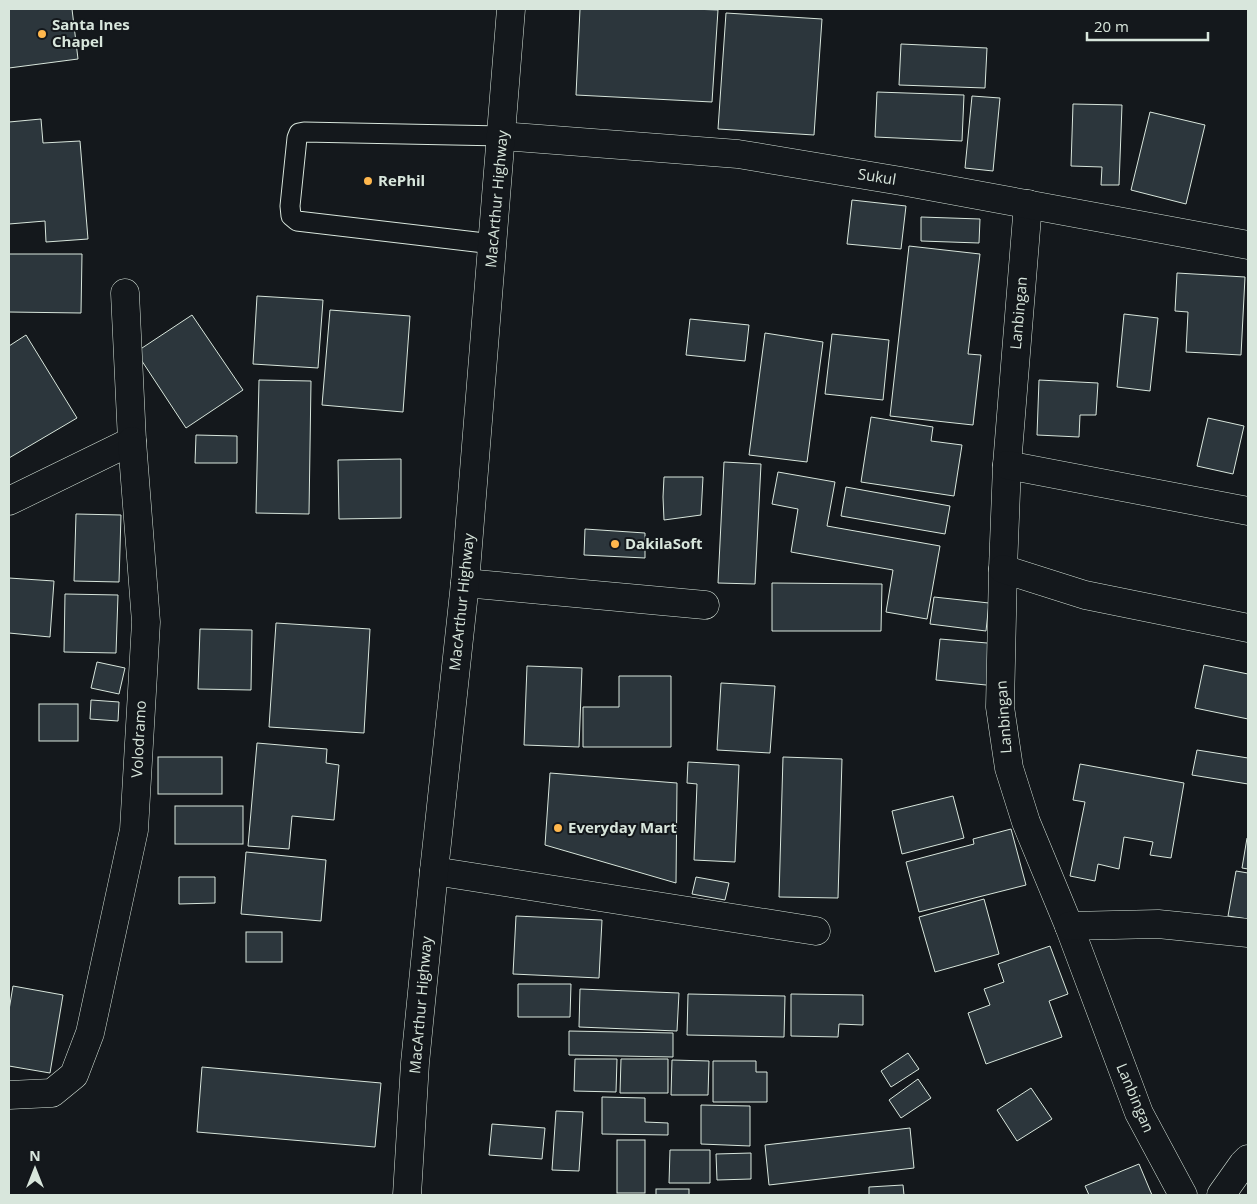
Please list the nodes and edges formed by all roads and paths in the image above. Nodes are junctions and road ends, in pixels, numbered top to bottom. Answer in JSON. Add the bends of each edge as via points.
{"nodes":[{"id":1,"x":511,"y":9,"type":"edge"},
{"id":2,"x":502,"y":136,"type":"junction"},
{"id":3,"x":1028,"y":204,"type":"junction"},
{"id":4,"x":493,"y":244,"type":"junction"},
{"id":5,"x":1248,"y":245,"type":"edge"},
{"id":6,"x":125,"y":293,"type":"dead end"},
{"id":7,"x":132,"y":441,"type":"junction"},
{"id":8,"x":1007,"y":465,"type":"junction"},
{"id":9,"x":9,"y":501,"type":"edge"},
{"id":10,"x":1248,"y":511,"type":"edge"},
{"id":11,"x":1003,"y":568,"type":"junction"},
{"id":12,"x":465,"y":583,"type":"junction"},
{"id":13,"x":705,"y":605,"type":"dead end"},
{"id":14,"x":1248,"y":628,"type":"edge"},
{"id":15,"x":434,"y":870,"type":"junction"},
{"id":16,"x":1069,"y":926,"type":"junction"},
{"id":17,"x":816,"y":931,"type":"dead end"},
{"id":18,"x":1248,"y":933,"type":"edge"},
{"id":19,"x":9,"y":1095,"type":"edge"},
{"id":20,"x":1248,"y":1159,"type":"edge"},
{"id":21,"x":408,"y":1195,"type":"edge"},
{"id":22,"x":1183,"y":1195,"type":"edge"},
{"id":23,"x":1220,"y":1195,"type":"edge"}],
"edges":[{"from":1,"to":2,"type":"street","name":"MacArthur Highway"},
{"from":2,"to":3,"type":"street","name":"Sukul","via":[[738,154]]},
{"from":2,"to":4,"type":"street","name":"MacArthur Highway"},
{"from":2,"to":4,"type":"lane","via":[[299,133],[290,206],[291,216],[296,221]]},
{"from":3,"to":5,"type":"street","name":"Sukul"},
{"from":3,"to":8,"type":"street","name":"Lanbingan"},
{"from":4,"to":12,"type":"street","name":"MacArthur Highway"},
{"from":6,"to":7,"type":"street","name":"Volodramo"},
{"from":7,"to":9,"type":"street"},
{"from":7,"to":19,"type":"street","name":"Volodramo","via":[[146,622],[134,830],[90,1032],[74,1075],[52,1094]]},
{"from":8,"to":10,"type":"street"},
{"from":8,"to":11,"type":"street","name":"Lanbingan"},
{"from":11,"to":14,"type":"street","via":[[1085,595]]},
{"from":11,"to":16,"type":"street","name":"Lanbingan","via":[[1000,707],[1009,768],[1026,822]]},
{"from":12,"to":13,"type":"street"},
{"from":12,"to":15,"type":"street","name":"MacArthur Highway"},
{"from":15,"to":17,"type":"street"},
{"from":15,"to":21,"type":"street","name":"MacArthur Highway","via":[[415,1063]]},
{"from":16,"to":18,"type":"street","via":[[1158,924]]},
{"from":16,"to":22,"type":"street","name":"Lanbingan","via":[[1139,1113]]},
{"from":20,"to":23,"type":"street"}]}
